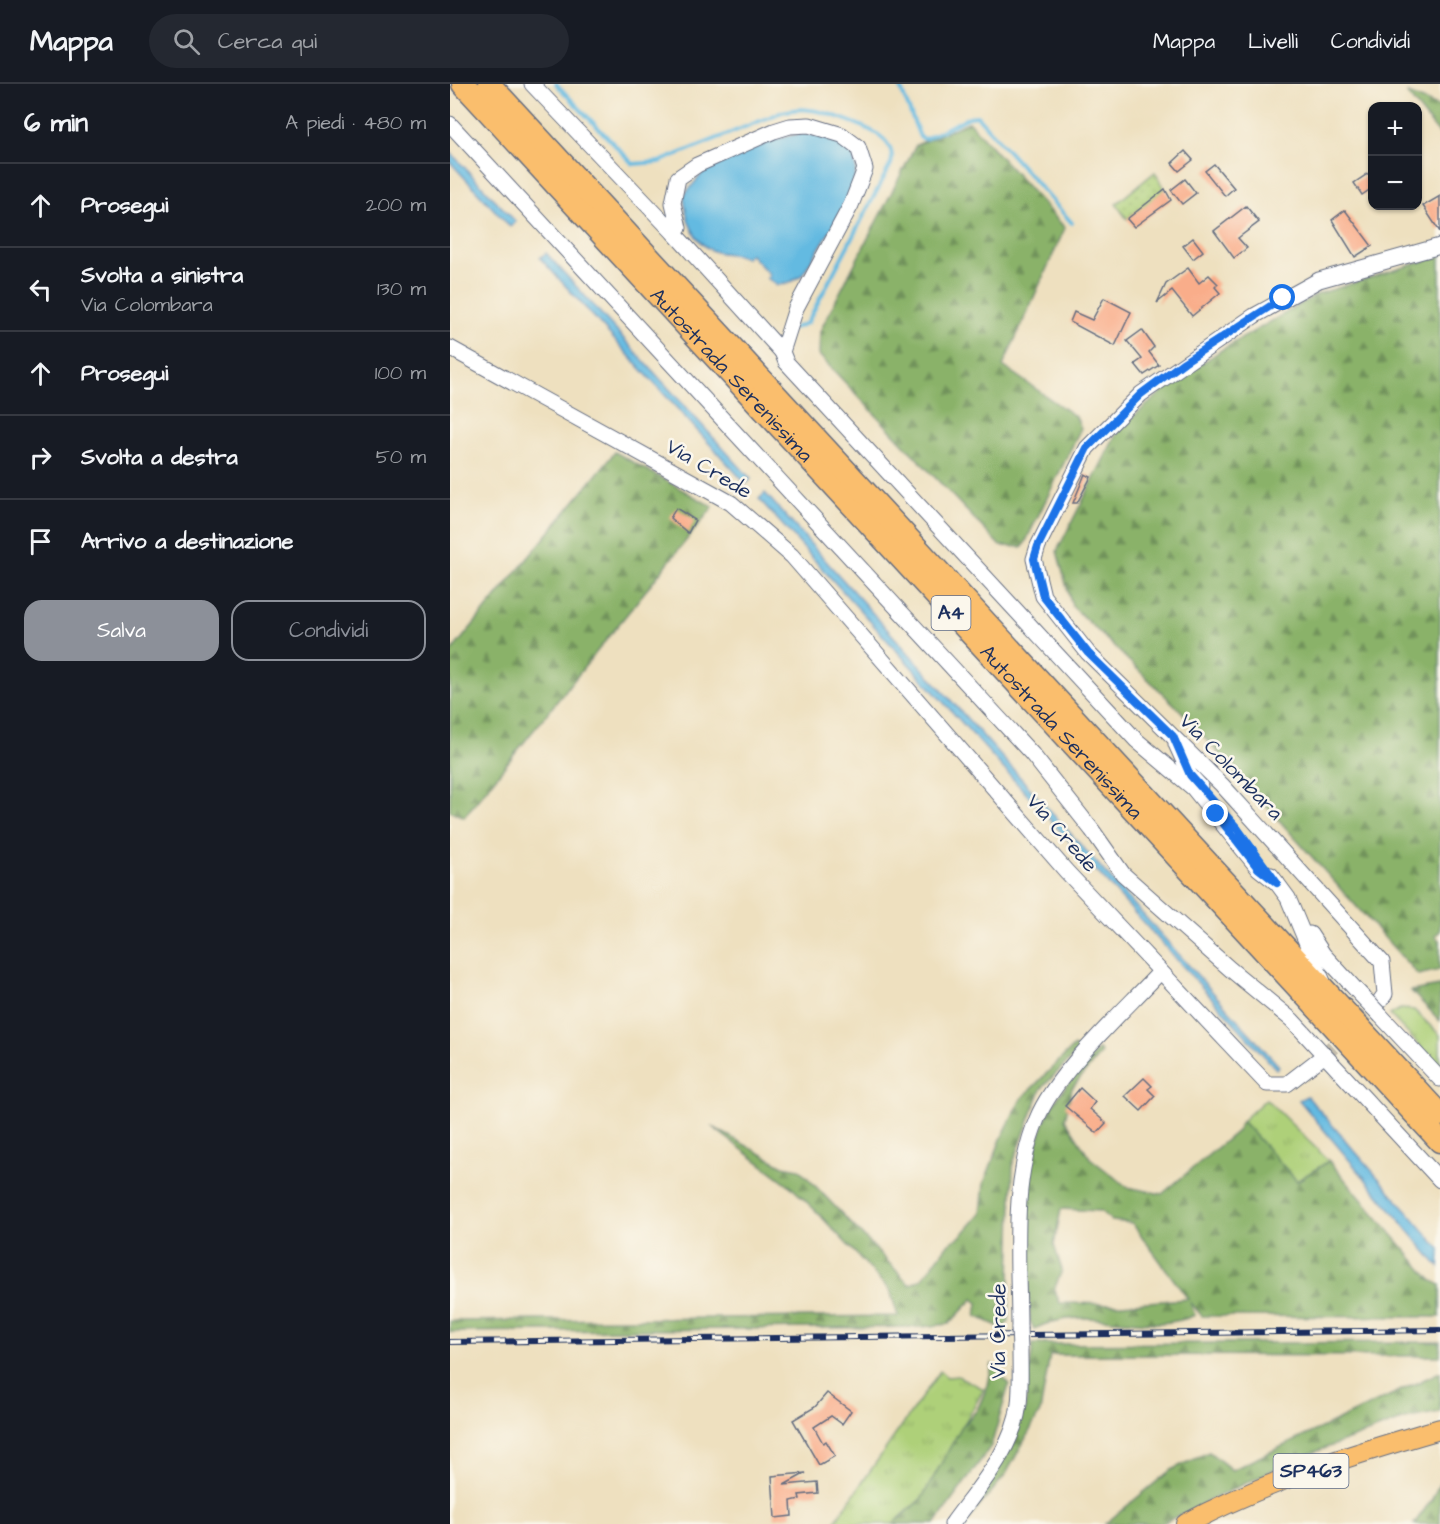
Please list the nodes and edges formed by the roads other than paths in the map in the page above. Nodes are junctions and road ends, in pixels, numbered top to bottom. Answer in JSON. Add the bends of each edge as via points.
{"nodes":[{"id":1,"x":463,"y":84,"type":"edge"},
{"id":2,"x":489,"y":84,"type":"edge"},
{"id":3,"x":532,"y":84,"type":"edge"},
{"id":4,"x":450,"y":124,"type":"edge"},
{"id":5,"x":674,"y":233,"type":"junction"},
{"id":6,"x":1440,"y":246,"type":"edge"},
{"id":7,"x":450,"y":348,"type":"edge"},
{"id":8,"x":782,"y":352,"type":"junction"},
{"id":9,"x":1173,"y":736,"type":"junction"},
{"id":10,"x":1277,"y":883,"type":"junction"},
{"id":11,"x":1288,"y":898,"type":"junction"},
{"id":12,"x":1160,"y":972,"type":"junction"},
{"id":13,"x":1328,"y":993,"type":"junction"},
{"id":14,"x":1379,"y":1010,"type":"junction"},
{"id":15,"x":1322,"y":1057,"type":"tunnel mouth"},
{"id":16,"x":1440,"y":1079,"type":"edge"},
{"id":17,"x":1440,"y":1114,"type":"edge"},
{"id":18,"x":1440,"y":1141,"type":"edge"},
{"id":19,"x":1440,"y":1180,"type":"edge"},
{"id":20,"x":1440,"y":1429,"type":"edge"},
{"id":21,"x":952,"y":1524,"type":"edge"},
{"id":22,"x":1186,"y":1524,"type":"edge"}],
"edges":[{"from":1,"to":18,"type":"highway","name":"Autostrada Serenissima","number":"A4"},
{"from":2,"to":13,"type":"highway","name":"Autostrada Serenissima","number":"A4"},
{"from":3,"to":5,"type":"street"},
{"from":4,"to":19,"type":"street","via":[[1032,754],[1122,874],[1292,1020]]},
{"from":5,"to":8,"type":"street"},
{"from":5,"to":8,"type":"street","via":[[679,228],[673,190],[678,178],[697,165],[790,126],[809,125],[842,135],[858,147],[866,169],[796,308]]},
{"from":6,"to":9,"type":"street","name":"Via Colombara","via":[[1319,280],[1254,316],[1141,394],[1087,448],[1034,559],[1043,596],[1088,653]]},
{"from":7,"to":12,"type":"street","name":"Via Crede","via":[[732,503],[784,549],[1066,871]]},
{"from":8,"to":10,"type":"street","via":[[786,362],[955,547],[1136,740],[1192,788],[1258,868]]},
{"from":9,"to":10,"type":"street","via":[[1190,775],[1238,829]]},
{"from":9,"to":14,"type":"street","name":"Via Colombara","via":[[1382,962],[1385,994]]},
{"from":10,"to":11,"type":"street"},
{"from":11,"to":13,"type":"street"},
{"from":11,"to":14,"type":"street","bridge":true,"via":[[1323,954]]},
{"from":12,"to":15,"type":"street","via":[[1267,1084],[1287,1084]]},
{"from":12,"to":21,"type":"street","name":"Via Crede","bridge":true,"via":[[1056,1085],[1037,1118],[1027,1151],[1018,1210],[1019,1406],[1009,1438]]},
{"from":13,"to":17,"type":"highway","name":"Autostrada Serenissima","number":"A4"},
{"from":14,"to":16,"type":"street"},
{"from":20,"to":22,"type":"main road","number":"SP463","via":[[1359,1453],[1218,1507]]}]}
